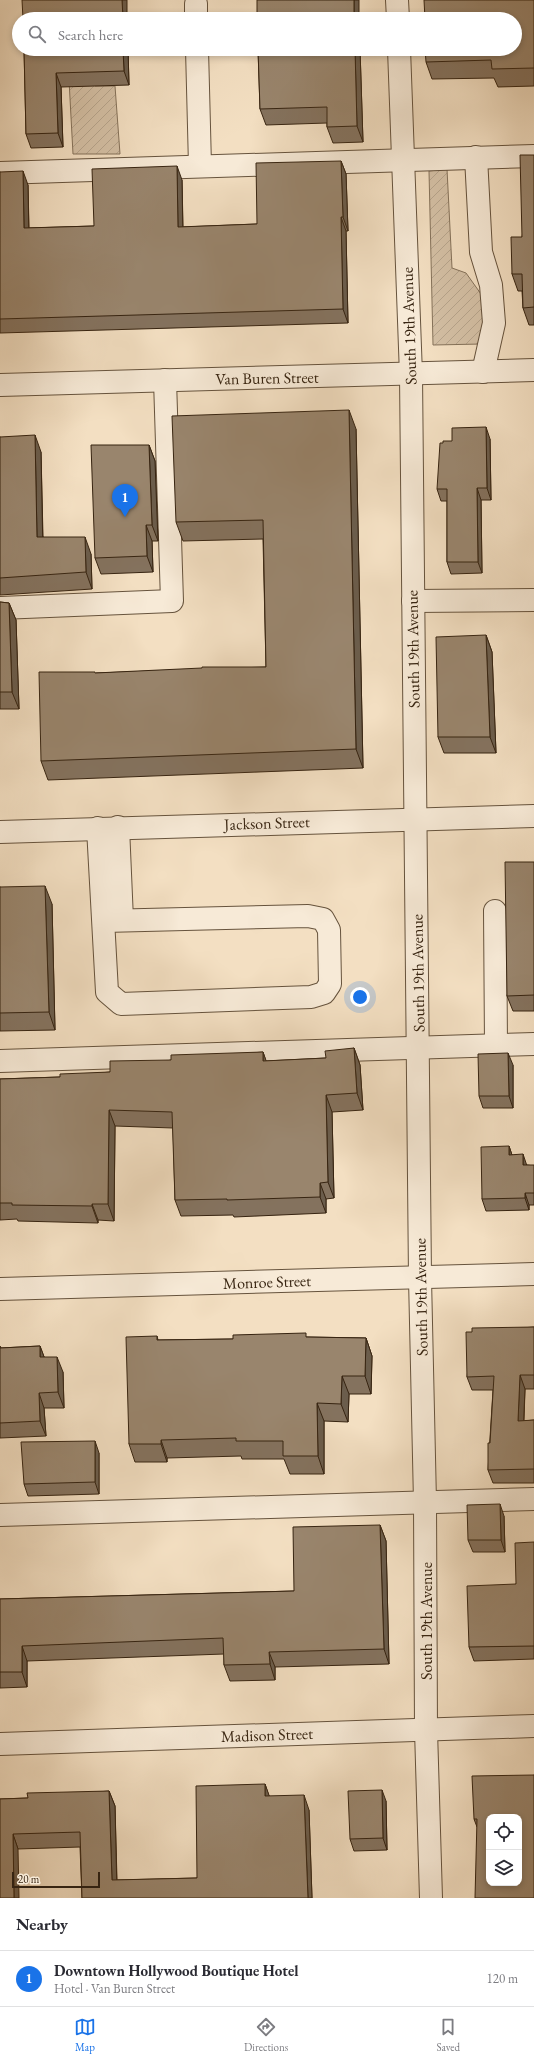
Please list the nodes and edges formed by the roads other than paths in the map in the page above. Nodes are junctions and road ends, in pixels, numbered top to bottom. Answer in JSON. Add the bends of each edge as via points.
{"nodes":[{"id":1,"x":397,"y":0,"type":"edge"},
{"id":2,"x":398,"y":12,"type":"edge"},
{"id":3,"x":197,"y":56,"type":"edge"},
{"id":4,"x":399,"y":56,"type":"edge"},
{"id":5,"x":534,"y":156,"type":"edge"},
{"id":6,"x":476,"y":158,"type":"junction"},
{"id":7,"x":403,"y":160,"type":"junction"},
{"id":8,"x":200,"y":166,"type":"junction"},
{"id":9,"x":0,"y":173,"type":"edge"},
{"id":10,"x":534,"y":370,"type":"edge"},
{"id":11,"x":483,"y":372,"type":"junction"},
{"id":12,"x":411,"y":375,"type":"junction"},
{"id":13,"x":165,"y":380,"type":"junction"},
{"id":14,"x":0,"y":385,"type":"edge"},
{"id":15,"x":534,"y":600,"type":"edge"},
{"id":16,"x":413,"y":601,"type":"junction"},
{"id":17,"x":0,"y":608,"type":"edge"},
{"id":18,"x":534,"y":816,"type":"edge"},
{"id":19,"x":415,"y":819,"type":"junction"},
{"id":20,"x":108,"y":828,"type":"junction"},
{"id":21,"x":0,"y":832,"type":"edge"},
{"id":22,"x":495,"y":911,"type":"dead end"},
{"id":23,"x":113,"y":920,"type":"junction"},
{"id":24,"x":534,"y":1044,"type":"edge"},
{"id":25,"x":496,"y":1045,"type":"junction"},
{"id":26,"x":419,"y":1047,"type":"junction"},
{"id":27,"x":0,"y":1061,"type":"edge"},
{"id":28,"x":534,"y":1274,"type":"edge"},
{"id":29,"x":420,"y":1278,"type":"junction"},
{"id":30,"x":0,"y":1289,"type":"edge"},
{"id":31,"x":534,"y":1499,"type":"edge"},
{"id":32,"x":425,"y":1502,"type":"junction"},
{"id":33,"x":0,"y":1515,"type":"edge"},
{"id":34,"x":534,"y":1726,"type":"edge"},
{"id":35,"x":426,"y":1730,"type":"junction"},
{"id":36,"x":0,"y":1744,"type":"edge"},
{"id":37,"x":431,"y":1898,"type":"edge"}],
"edges":[{"from":1,"to":2,"type":"street"},
{"from":3,"to":8,"type":"street"},
{"from":4,"to":7,"type":"street","name":"South 19th Avenue"},
{"from":5,"to":6,"type":"street"},
{"from":6,"to":7,"type":"street"},
{"from":6,"to":11,"type":"street","via":[[482,252],[491,285],[494,323]]},
{"from":7,"to":8,"type":"street"},
{"from":7,"to":12,"type":"street","name":"South 19th Avenue"},
{"from":8,"to":9,"type":"street"},
{"from":10,"to":11,"type":"street","name":"Van Buren Street"},
{"from":11,"to":12,"type":"street","name":"Van Buren Street"},
{"from":12,"to":13,"type":"street","name":"Van Buren Street"},
{"from":12,"to":16,"type":"street","name":"South 19th Avenue"},
{"from":13,"to":14,"type":"street","name":"Van Buren Street"},
{"from":13,"to":17,"type":"street","via":[[172,601]]},
{"from":15,"to":16,"type":"street"},
{"from":16,"to":19,"type":"street","name":"South 19th Avenue"},
{"from":18,"to":19,"type":"street","name":"Jackson Street"},
{"from":19,"to":20,"type":"street","name":"Jackson Street"},
{"from":19,"to":26,"type":"street","name":"South 19th Avenue"},
{"from":20,"to":21,"type":"street","name":"Jackson Street"},
{"from":20,"to":23,"type":"street"},
{"from":22,"to":25,"type":"street"},
{"from":23,"to":23,"type":"street","via":[[107,992],[121,1004],[311,997],[324,993],[330,984],[329,930],[323,919],[308,916]]},
{"from":24,"to":25,"type":"street"},
{"from":25,"to":26,"type":"street"},
{"from":26,"to":27,"type":"street"},
{"from":26,"to":29,"type":"street","name":"South 19th Avenue"},
{"from":28,"to":29,"type":"street","name":"Monroe Street"},
{"from":29,"to":30,"type":"street","name":"Monroe Street"},
{"from":29,"to":32,"type":"street","name":"South 19th Avenue"},
{"from":31,"to":32,"type":"street"},
{"from":32,"to":33,"type":"street"},
{"from":32,"to":35,"type":"street","name":"South 19th Avenue"},
{"from":34,"to":35,"type":"street","name":"Madison Street"},
{"from":35,"to":36,"type":"street","name":"Madison Street"},
{"from":35,"to":37,"type":"street","name":"South 19th Avenue"}]}
